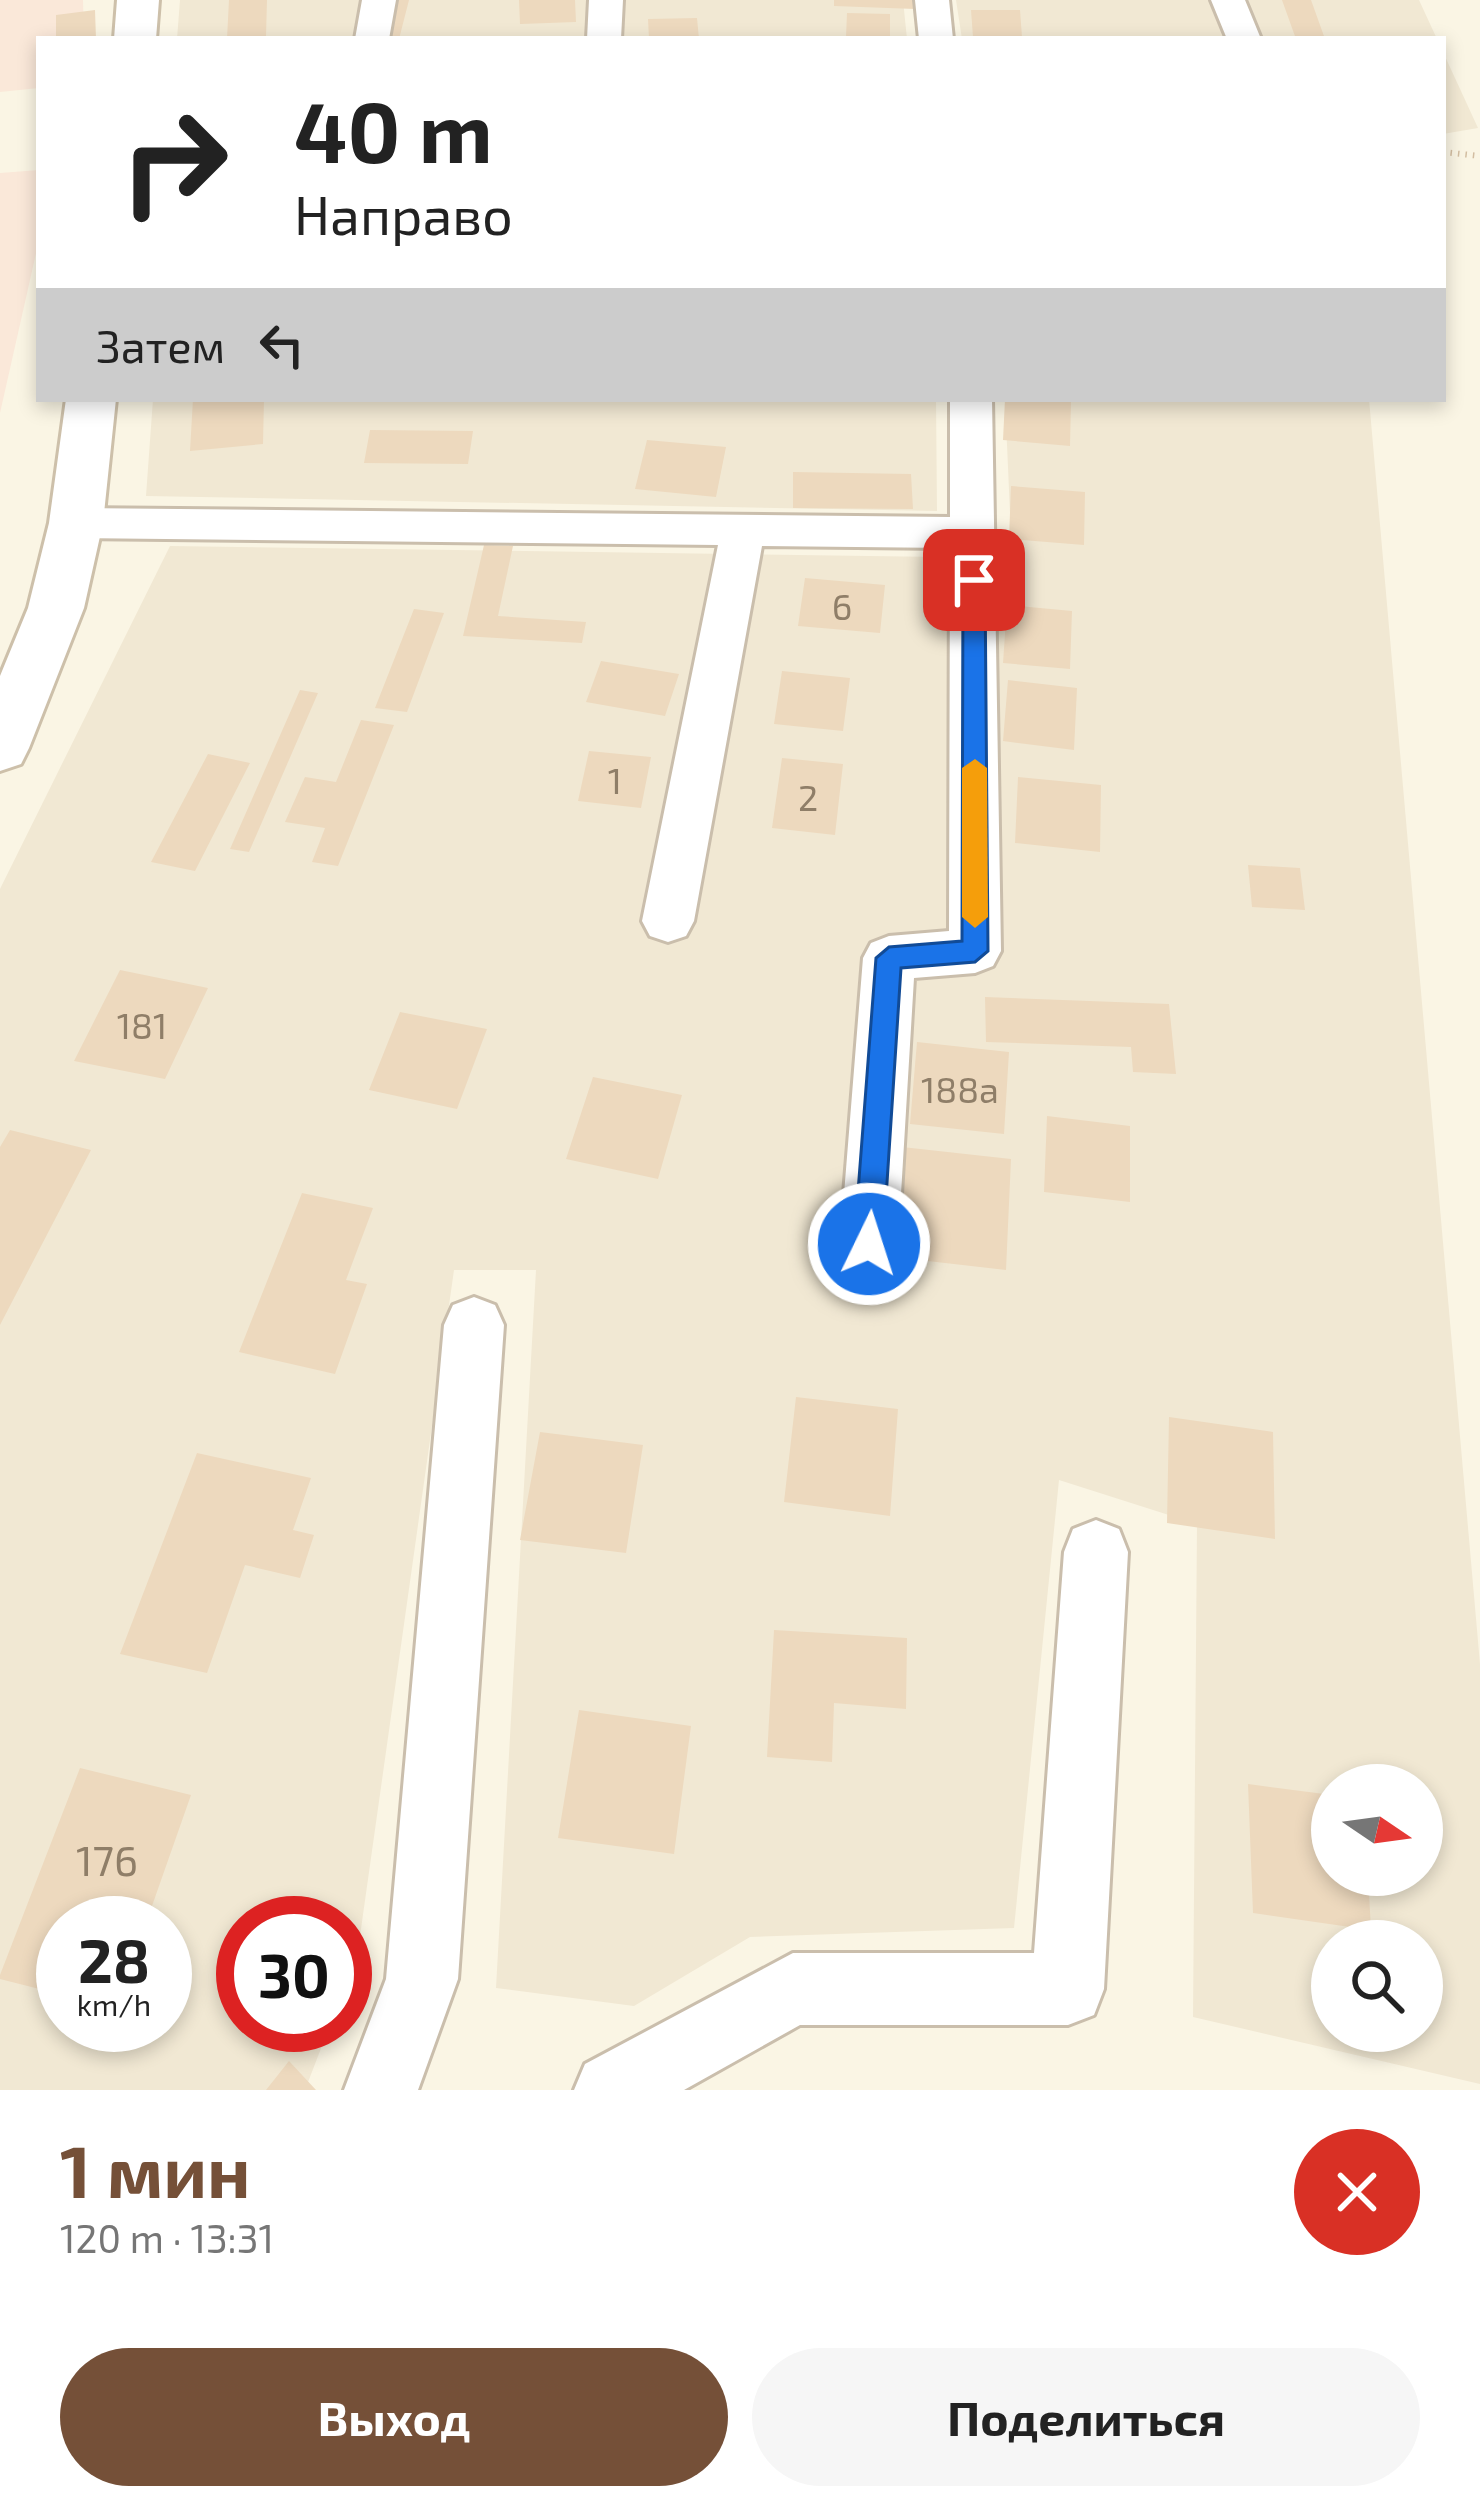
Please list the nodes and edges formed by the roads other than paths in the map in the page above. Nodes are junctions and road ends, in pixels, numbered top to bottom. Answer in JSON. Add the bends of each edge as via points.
{"nodes":[{"id":1,"x":138,"y":0,"type":"edge"},
{"id":2,"x":379,"y":0,"type":"edge"},
{"id":3,"x":605,"y":0,"type":"edge"},
{"id":4,"x":932,"y":0,"type":"edge"},
{"id":5,"x":1228,"y":0,"type":"edge"},
{"id":6,"x":135,"y":36,"type":"edge"},
{"id":7,"x":373,"y":36,"type":"edge"},
{"id":8,"x":604,"y":36,"type":"edge"},
{"id":9,"x":936,"y":36,"type":"edge"},
{"id":10,"x":1243,"y":36,"type":"edge"},
{"id":11,"x":92,"y":402,"type":"edge"},
{"id":12,"x":971,"y":402,"type":"edge"},
{"id":13,"x":76,"y":523,"type":"junction"},
{"id":14,"x":743,"y":530,"type":"junction"},
{"id":15,"x":974,"y":533,"type":"junction"},
{"id":16,"x":0,"y":748,"type":"edge"},
{"id":17,"x":668,"y":920,"type":"dead end"},
{"id":18,"x":869,"y":1244,"type":"dead end"},
{"id":19,"x":474,"y":1325,"type":"dead end"},
{"id":20,"x":1096,"y":1552,"type":"dead end"},
{"id":21,"x":381,"y":2090,"type":"edge"},
{"id":22,"x":611,"y":2090,"type":"edge"}],
"edges":[{"from":1,"to":6,"type":"main road"},
{"from":2,"to":7,"type":"street"},
{"from":3,"to":8,"type":"street"},
{"from":4,"to":9,"type":"street"},
{"from":5,"to":10,"type":"street"},
{"from":11,"to":13,"type":"main road"},
{"from":12,"to":15,"type":"street"},
{"from":13,"to":14,"type":"street"},
{"from":13,"to":16,"type":"main road","via":[[56,608]]},
{"from":14,"to":15,"type":"street"},
{"from":14,"to":17,"type":"street"},
{"from":15,"to":18,"type":"street","via":[[975,951],[889,958]]},
{"from":19,"to":21,"type":"street","via":[[422,1979]]},
{"from":20,"to":22,"type":"street","via":[[1068,1989],[793,1989]]}]}
